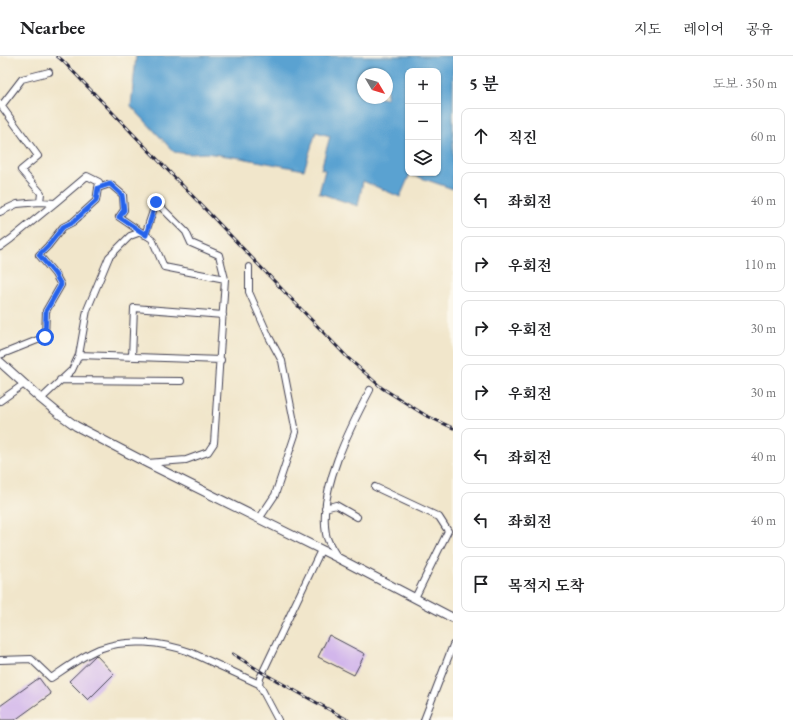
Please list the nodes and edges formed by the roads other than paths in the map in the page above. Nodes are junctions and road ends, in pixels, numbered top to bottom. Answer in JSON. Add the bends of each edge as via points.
{"nodes":[{"id":1,"x":49,"y":72,"type":"dead end"},
{"id":2,"x":1,"y":104,"type":"edge"},
{"id":3,"x":98,"y":188,"type":"junction"},
{"id":4,"x":40,"y":202,"type":"junction"},
{"id":5,"x":55,"y":203,"type":"junction"},
{"id":6,"x":0,"y":212,"type":"edge"},
{"id":7,"x":143,"y":234,"type":"junction"},
{"id":8,"x":0,"y":247,"type":"edge"},
{"id":9,"x":249,"y":267,"type":"dead end"},
{"id":10,"x":225,"y":279,"type":"junction"},
{"id":11,"x":223,"y":315,"type":"junction"},
{"id":12,"x":0,"y":355,"type":"edge"},
{"id":13,"x":79,"y":355,"type":"junction"},
{"id":14,"x":132,"y":357,"type":"junction"},
{"id":15,"x":220,"y":360,"type":"junction"},
{"id":16,"x":0,"y":362,"type":"edge"},
{"id":17,"x":60,"y":380,"type":"junction"},
{"id":18,"x":181,"y":381,"type":"dead end"},
{"id":19,"x":24,"y":384,"type":"junction"},
{"id":20,"x":370,"y":390,"type":"dead end"},
{"id":21,"x":41,"y":399,"type":"junction"},
{"id":22,"x":0,"y":401,"type":"edge"},
{"id":23,"x":147,"y":463,"type":"junction"},
{"id":24,"x":375,"y":487,"type":"dead end"},
{"id":25,"x":325,"y":508,"type":"junction"},
{"id":26,"x":357,"y":517,"type":"dead end"},
{"id":27,"x":259,"y":518,"type":"junction"},
{"id":28,"x":321,"y":550,"type":"junction"},
{"id":29,"x":338,"y":558,"type":"junction"},
{"id":30,"x":415,"y":598,"type":"junction"},
{"id":31,"x":453,"y":618,"type":"edge"},
{"id":32,"x":453,"y":645,"type":"edge"},
{"id":33,"x":0,"y":660,"type":"edge"},
{"id":34,"x":259,"y":684,"type":"junction"},
{"id":35,"x":278,"y":720,"type":"edge"},
{"id":36,"x":424,"y":720,"type":"edge"}],
"edges":[{"from":1,"to":2,"type":"street","via":[[22,78]]},
{"from":2,"to":4,"type":"street","via":[[38,156],[21,170],[41,193]]},
{"from":3,"to":5,"type":"street","via":[[99,182],[87,176]]},
{"from":3,"to":7,"type":"street","via":[[110,184],[122,195],[124,210],[119,217]]},
{"from":3,"to":12,"type":"street","via":[[96,201],[73,222],[63,227],[39,255],[61,285],[46,311],[45,337]]},
{"from":4,"to":5,"type":"street"},
{"from":4,"to":6,"type":"street","via":[[17,204]]},
{"from":5,"to":8,"type":"street"},
{"from":7,"to":10,"type":"street","via":[[152,239],[164,267]]},
{"from":7,"to":10,"type":"street","via":[[156,202],[186,232],[191,242],[219,255]]},
{"from":7,"to":13,"type":"street","via":[[130,236],[109,257],[87,310]]},
{"from":9,"to":27,"type":"street","via":[[249,292],[282,361],[296,432],[275,495]]},
{"from":10,"to":11,"type":"street"},
{"from":11,"to":14,"type":"street","via":[[134,308]]},
{"from":11,"to":15,"type":"street"},
{"from":13,"to":14,"type":"street"},
{"from":13,"to":17,"type":"street","via":[[72,370]]},
{"from":14,"to":15,"type":"street"},
{"from":15,"to":23,"type":"street","via":[[214,443],[208,452],[186,460]]},
{"from":16,"to":19,"type":"main road"},
{"from":17,"to":18,"type":"street"},
{"from":17,"to":21,"type":"street"},
{"from":19,"to":21,"type":"main road"},
{"from":19,"to":22,"type":"street"},
{"from":20,"to":25,"type":"street","via":[[343,444],[329,486]]},
{"from":21,"to":23,"type":"main road","via":[[76,426]]},
{"from":23,"to":27,"type":"main road"},
{"from":24,"to":30,"type":"street","via":[[439,517],[448,531]]},
{"from":25,"to":26,"type":"street","via":[[336,506]]},
{"from":25,"to":29,"type":"street","via":[[326,535]]},
{"from":27,"to":28,"type":"main road"},
{"from":28,"to":29,"type":"main road"},
{"from":28,"to":34,"type":"street"},
{"from":29,"to":30,"type":"main road"},
{"from":30,"to":31,"type":"main road"},
{"from":32,"to":36,"type":"street"},
{"from":33,"to":34,"type":"street","via":[[31,659],[51,678],[99,649],[138,642],[160,644],[190,652]]},
{"from":34,"to":35,"type":"street"}]}
